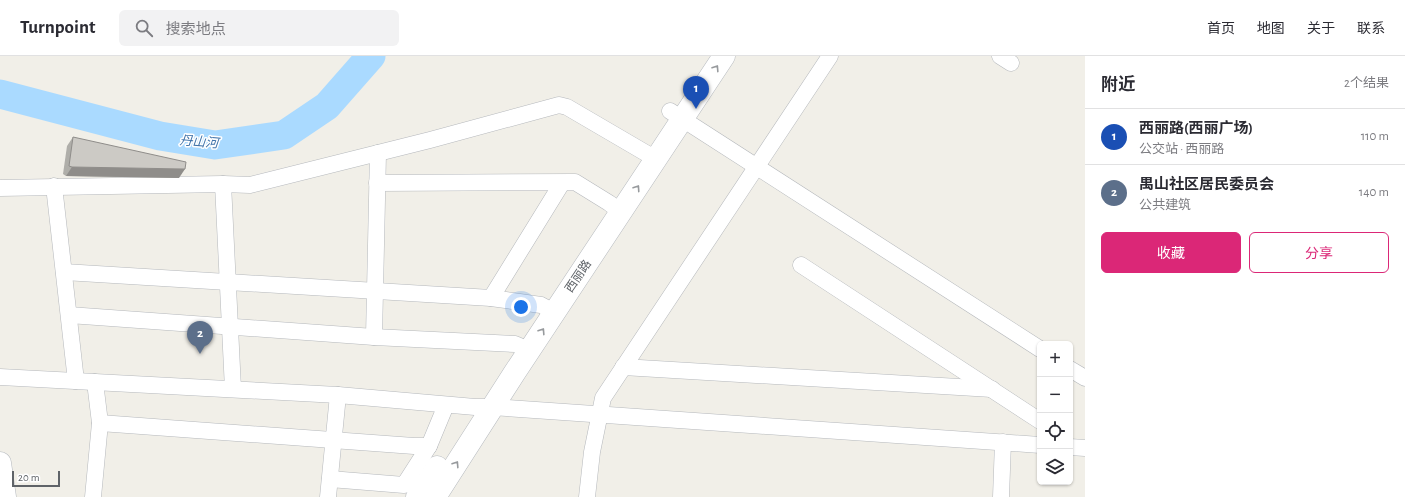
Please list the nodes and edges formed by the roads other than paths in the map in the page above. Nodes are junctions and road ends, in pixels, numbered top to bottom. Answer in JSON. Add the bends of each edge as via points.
{"nodes":[{"id":1,"x":706,"y":56,"type":"edge"},
{"id":2,"x":724,"y":56,"type":"edge"},
{"id":3,"x":830,"y":56,"type":"edge"},
{"id":4,"x":676,"y":115,"type":"junction"},
{"id":5,"x":378,"y":153,"type":"junction"},
{"id":6,"x":650,"y":155,"type":"junction"},
{"id":7,"x":756,"y":166,"type":"junction"},
{"id":8,"x":377,"y":182,"type":"junction"},
{"id":9,"x":562,"y":182,"type":"junction"},
{"id":10,"x":224,"y":184,"type":"junction"},
{"id":11,"x":54,"y":186,"type":"junction"},
{"id":12,"x":0,"y":188,"type":"edge"},
{"id":13,"x":615,"y":207,"type":"junction"},
{"id":14,"x":801,"y":265,"type":"dead end"},
{"id":15,"x":64,"y":272,"type":"junction"},
{"id":16,"x":228,"y":282,"type":"junction"},
{"id":17,"x":375,"y":291,"type":"junction"},
{"id":18,"x":491,"y":298,"type":"junction"},
{"id":19,"x":548,"y":309,"type":"junction"},
{"id":20,"x":69,"y":315,"type":"junction"},
{"id":21,"x":230,"y":326,"type":"junction"},
{"id":22,"x":374,"y":337,"type":"junction"},
{"id":23,"x":522,"y":347,"type":"junction"},
{"id":24,"x":1037,"y":347,"type":"edge"},
{"id":25,"x":623,"y":367,"type":"junction"},
{"id":26,"x":1073,"y":370,"type":"edge"},
{"id":27,"x":0,"y":377,"type":"edge"},
{"id":28,"x":1085,"y":378,"type":"edge"},
{"id":29,"x":76,"y":381,"type":"junction"},
{"id":30,"x":95,"y":382,"type":"junction"},
{"id":31,"x":233,"y":389,"type":"junction"},
{"id":32,"x":992,"y":389,"type":"junction"},
{"id":33,"x":338,"y":395,"type":"junction"},
{"id":34,"x":446,"y":404,"type":"junction"},
{"id":35,"x":484,"y":407,"type":"junction"},
{"id":36,"x":599,"y":415,"type":"junction"},
{"id":37,"x":1037,"y":418,"type":"edge"},
{"id":38,"x":100,"y":423,"type":"junction"},
{"id":39,"x":334,"y":440,"type":"junction"},
{"id":40,"x":1003,"y":442,"type":"junction"},
{"id":41,"x":1037,"y":445,"type":"edge"},
{"id":42,"x":429,"y":446,"type":"junction"},
{"id":43,"x":0,"y":463,"type":"edge"},
{"id":44,"x":330,"y":479,"type":"junction"},
{"id":45,"x":5,"y":497,"type":"edge"},
{"id":46,"x":93,"y":497,"type":"edge"},
{"id":47,"x":328,"y":497,"type":"edge"},
{"id":48,"x":417,"y":497,"type":"edge"},
{"id":49,"x":435,"y":497,"type":"edge"},
{"id":50,"x":586,"y":497,"type":"edge"},
{"id":51,"x":1001,"y":497,"type":"edge"}],
"edges":[{"from":1,"to":4,"type":"main road","name":"西丽路"},
{"from":4,"to":2,"type":"main road","name":"西丽路","one_way":true},
{"from":3,"to":7,"type":"street"},
{"from":4,"to":6,"type":"main road","name":"西丽路"},
{"from":4,"to":7,"type":"street"},
{"from":5,"to":6,"type":"street","via":[[560,105]]},
{"from":5,"to":8,"type":"street"},
{"from":5,"to":10,"type":"street","via":[[250,185]]},
{"from":6,"to":13,"type":"main road","name":"西丽路"},
{"from":7,"to":24,"type":"street"},
{"from":7,"to":25,"type":"street"},
{"from":8,"to":9,"type":"street"},
{"from":8,"to":17,"type":"street"},
{"from":9,"to":13,"type":"street","via":[[575,182]]},
{"from":9,"to":18,"type":"street"},
{"from":10,"to":11,"type":"street"},
{"from":10,"to":16,"type":"street"},
{"from":11,"to":12,"type":"street"},
{"from":11,"to":15,"type":"street"},
{"from":13,"to":19,"type":"main road","name":"西丽路"},
{"from":14,"to":32,"type":"street"},
{"from":15,"to":16,"type":"street"},
{"from":15,"to":20,"type":"street"},
{"from":16,"to":17,"type":"street"},
{"from":16,"to":21,"type":"street"},
{"from":17,"to":18,"type":"street"},
{"from":17,"to":22,"type":"street"},
{"from":18,"to":19,"type":"street"},
{"from":19,"to":23,"type":"main road","name":"西丽路"},
{"from":20,"to":21,"type":"street"},
{"from":20,"to":29,"type":"street"},
{"from":21,"to":22,"type":"street"},
{"from":21,"to":31,"type":"street"},
{"from":22,"to":23,"type":"street"},
{"from":23,"to":35,"type":"main road","name":"西丽路"},
{"from":25,"to":32,"type":"street"},
{"from":25,"to":36,"type":"street","via":[[603,398]]},
{"from":26,"to":28,"type":"street"},
{"from":27,"to":29,"type":"street"},
{"from":29,"to":30,"type":"street"},
{"from":30,"to":31,"type":"street"},
{"from":30,"to":38,"type":"street"},
{"from":31,"to":33,"type":"street"},
{"from":32,"to":37,"type":"street"},
{"from":33,"to":34,"type":"street"},
{"from":33,"to":39,"type":"street"},
{"from":34,"to":35,"type":"street"},
{"from":34,"to":42,"type":"street"},
{"from":35,"to":36,"type":"street"},
{"from":35,"to":48,"type":"main road","name":"西丽路"},
{"from":49,"to":35,"type":"main road","name":"西丽路","one_way":true},
{"from":36,"to":40,"type":"street"},
{"from":36,"to":50,"type":"street"},
{"from":38,"to":39,"type":"street"},
{"from":38,"to":46,"type":"street"},
{"from":39,"to":42,"type":"street"},
{"from":39,"to":44,"type":"street"},
{"from":40,"to":41,"type":"street"},
{"from":40,"to":51,"type":"street"},
{"from":42,"to":44,"type":"street","via":[[404,485]]},
{"from":43,"to":45,"type":"main road"},
{"from":44,"to":47,"type":"street"}]}
